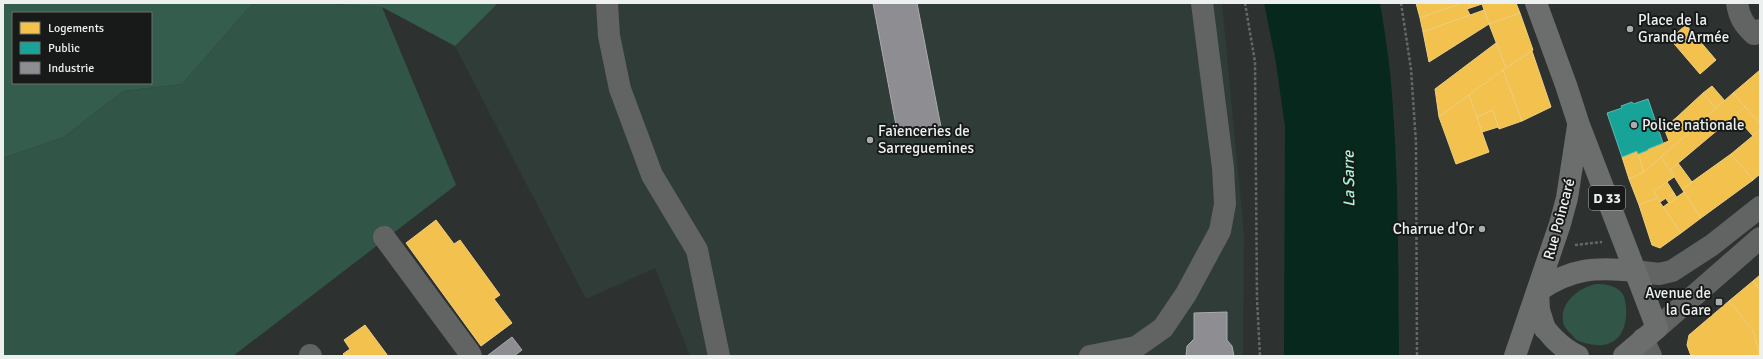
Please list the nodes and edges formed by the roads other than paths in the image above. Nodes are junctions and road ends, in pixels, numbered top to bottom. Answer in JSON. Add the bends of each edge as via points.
{"nodes":[{"id":1,"x":607,"y":3,"type":"edge"},
{"id":2,"x":1202,"y":3,"type":"edge"},
{"id":3,"x":1536,"y":3,"type":"edge"},
{"id":4,"x":1737,"y":3,"type":"edge"},
{"id":5,"x":1760,"y":30,"type":"edge"},
{"id":6,"x":1579,"y":125,"type":"junction"},
{"id":7,"x":1760,"y":207,"type":"edge"},
{"id":8,"x":384,"y":237,"type":"dead end"},
{"id":9,"x":1760,"y":238,"type":"edge"},
{"id":10,"x":1547,"y":266,"type":"junction"},
{"id":11,"x":1635,"y":271,"type":"junction"},
{"id":12,"x":1575,"y":273,"type":"junction"},
{"id":13,"x":1538,"y":290,"type":"junction"},
{"id":14,"x":1531,"y":311,"type":"junction"},
{"id":15,"x":1545,"y":329,"type":"junction"},
{"id":16,"x":1650,"y":341,"type":"edge"},
{"id":17,"x":471,"y":356,"type":"edge"},
{"id":18,"x":719,"y":356,"type":"edge"},
{"id":19,"x":1090,"y":356,"type":"edge"},
{"id":20,"x":1514,"y":356,"type":"edge"},
{"id":21,"x":1578,"y":356,"type":"edge"},
{"id":22,"x":1624,"y":356,"type":"edge"}],
"edges":[{"from":1,"to":18,"type":"street","via":[[609,36],[620,89],[652,175],[697,250]]},
{"from":2,"to":19,"type":"street","via":[[1223,168],[1225,204],[1220,230],[1186,294],[1163,328],[1136,348]]},
{"from":3,"to":6,"type":"main road","name":"Rue Poincaré","number":"D 33"},
{"from":4,"to":5,"type":"street","via":[[1745,26],[1754,34]]},
{"from":6,"to":10,"type":"main road","name":"Rue Poincaré","number":"D 33","via":[[1567,198]]},
{"from":6,"to":11,"type":"main road","name":"Rue Poincaré","number":"D 33"},
{"from":7,"to":11,"type":"street","via":[[1712,245],[1672,271],[1659,274]]},
{"from":8,"to":17,"type":"street"},
{"from":9,"to":16,"type":"street"},
{"from":10,"to":12,"type":"main road"},
{"from":10,"to":13,"type":"main road","name":"Rue Poincaré","number":"D 33"},
{"from":11,"to":12,"type":"main road","via":[[1604,268]]},
{"from":11,"to":16,"type":"main road","number":"D 33"},
{"from":12,"to":13,"type":"main road","via":[[1554,280]]},
{"from":13,"to":14,"type":"main road","name":"Rue Poincaré","number":"D 33"},
{"from":13,"to":15,"type":"main road","via":[[1539,310]]},
{"from":14,"to":15,"type":"main road"},
{"from":14,"to":20,"type":"main road","number":"D 33"},
{"from":15,"to":21,"type":"main road","via":[[1555,342]]},
{"from":16,"to":22,"type":"main road"}]}
